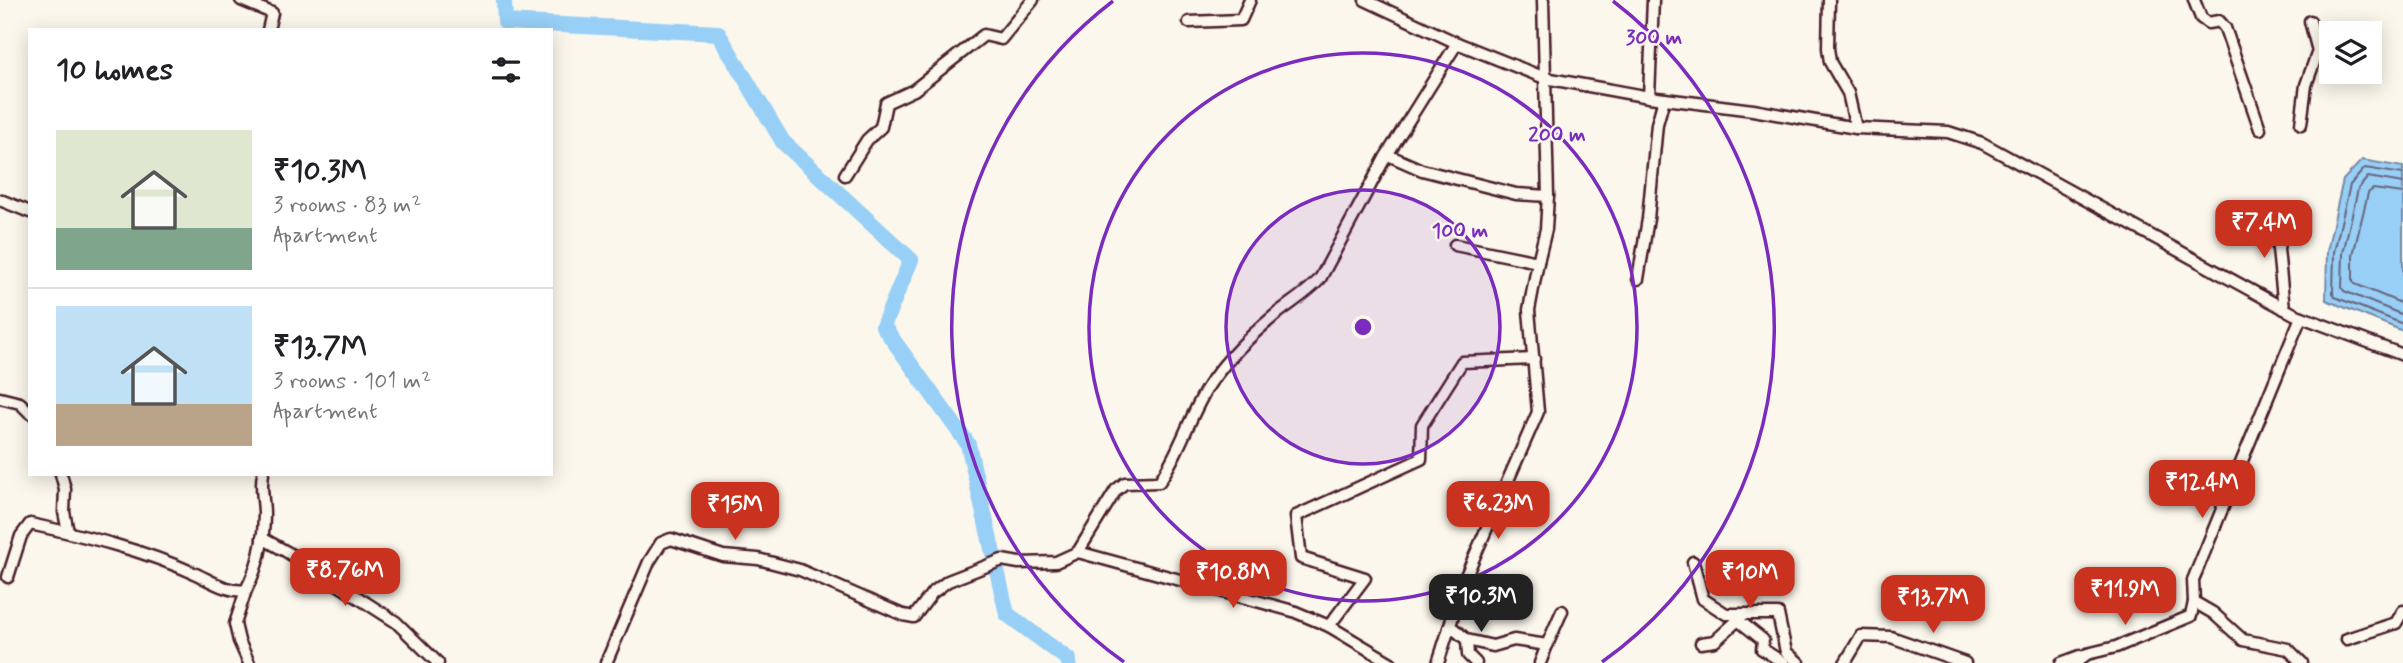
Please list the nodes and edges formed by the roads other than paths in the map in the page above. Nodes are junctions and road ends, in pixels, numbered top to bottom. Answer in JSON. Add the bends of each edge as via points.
{"nodes":[{"id":1,"x":241,"y":0,"type":"edge"},
{"id":2,"x":1033,"y":0,"type":"edge"},
{"id":3,"x":1250,"y":0,"type":"edge"},
{"id":4,"x":1365,"y":0,"type":"edge"},
{"id":5,"x":1543,"y":0,"type":"edge"},
{"id":6,"x":1653,"y":0,"type":"edge"},
{"id":7,"x":1829,"y":0,"type":"edge"},
{"id":8,"x":2194,"y":0,"type":"edge"},
{"id":9,"x":2310,"y":21,"type":"dead end"},
{"id":10,"x":1189,"y":22,"type":"dead end"},
{"id":11,"x":268,"y":28,"type":"edge"},
{"id":12,"x":1457,"y":43,"type":"junction"},
{"id":13,"x":1545,"y":78,"type":"junction"},
{"id":14,"x":1649,"y":97,"type":"junction"},
{"id":15,"x":1664,"y":99,"type":"junction"},
{"id":16,"x":2301,"y":124,"type":"dead end"},
{"id":17,"x":1856,"y":128,"type":"junction"},
{"id":18,"x":2260,"y":129,"type":"dead end"},
{"id":19,"x":1388,"y":155,"type":"junction"},
{"id":20,"x":845,"y":175,"type":"dead end"},
{"id":21,"x":1548,"y":196,"type":"junction"},
{"id":22,"x":0,"y":200,"type":"edge"},
{"id":23,"x":28,"y":211,"type":"edge"},
{"id":24,"x":2284,"y":211,"type":"dead end"},
{"id":25,"x":1455,"y":244,"type":"dead end"},
{"id":26,"x":1538,"y":262,"type":"junction"},
{"id":27,"x":1638,"y":279,"type":"dead end"},
{"id":28,"x":2284,"y":309,"type":"junction"},
{"id":29,"x":2301,"y":317,"type":"junction"},
{"id":30,"x":2403,"y":355,"type":"edge"},
{"id":31,"x":1534,"y":359,"type":"junction"},
{"id":32,"x":0,"y":398,"type":"edge"},
{"id":33,"x":28,"y":411,"type":"edge"},
{"id":34,"x":62,"y":476,"type":"edge"},
{"id":35,"x":263,"y":476,"type":"edge"},
{"id":36,"x":68,"y":531,"type":"junction"},
{"id":37,"x":262,"y":538,"type":"junction"},
{"id":38,"x":1078,"y":552,"type":"junction"},
{"id":39,"x":1693,"y":562,"type":"dead end"},
{"id":40,"x":8,"y":577,"type":"dead end"},
{"id":41,"x":246,"y":590,"type":"junction"},
{"id":42,"x":2194,"y":602,"type":"junction"},
{"id":43,"x":1562,"y":611,"type":"dead end"},
{"id":44,"x":2403,"y":611,"type":"edge"},
{"id":45,"x":1329,"y":626,"type":"junction"},
{"id":46,"x":1449,"y":628,"type":"junction"},
{"id":47,"x":2347,"y":639,"type":"dead end"},
{"id":48,"x":1467,"y":640,"type":"junction"},
{"id":49,"x":1701,"y":643,"type":"dead end"},
{"id":50,"x":1547,"y":645,"type":"junction"},
{"id":51,"x":2087,"y":654,"type":"junction"},
{"id":52,"x":1945,"y":659,"type":"edge"},
{"id":53,"x":249,"y":663,"type":"edge"},
{"id":54,"x":438,"y":663,"type":"edge"},
{"id":55,"x":606,"y":663,"type":"edge"},
{"id":56,"x":1391,"y":663,"type":"edge"},
{"id":57,"x":1437,"y":663,"type":"edge"},
{"id":58,"x":1476,"y":663,"type":"edge"},
{"id":59,"x":1541,"y":663,"type":"edge"},
{"id":60,"x":1784,"y":663,"type":"edge"},
{"id":61,"x":1799,"y":663,"type":"edge"},
{"id":62,"x":1845,"y":663,"type":"edge"},
{"id":63,"x":1965,"y":663,"type":"edge"},
{"id":64,"x":2061,"y":663,"type":"edge"},
{"id":65,"x":2076,"y":663,"type":"edge"},
{"id":66,"x":2302,"y":663,"type":"edge"}],
"edges":[{"from":1,"to":11,"type":"street","via":[[272,13]]},
{"from":2,"to":20,"type":"street","via":[[1001,39],[984,35],[914,90],[886,103],[881,127]]},
{"from":3,"to":10,"type":"street","via":[[1241,20]]},
{"from":4,"to":12,"type":"street"},
{"from":5,"to":13,"type":"street"},
{"from":6,"to":14,"type":"street"},
{"from":7,"to":17,"type":"street","via":[[1830,62],[1848,93]]},
{"from":8,"to":18,"type":"street","via":[[2201,18],[2208,23],[2219,21],[2225,28]]},
{"from":9,"to":16,"type":"street","via":[[2318,51],[2306,85]]},
{"from":12,"to":13,"type":"street"},
{"from":12,"to":19,"type":"street"},
{"from":13,"to":14,"type":"street"},
{"from":13,"to":21,"type":"street"},
{"from":14,"to":15,"type":"street"},
{"from":15,"to":17,"type":"street"},
{"from":15,"to":27,"type":"street"},
{"from":17,"to":28,"type":"street","via":[[1948,132],[1983,143]]},
{"from":19,"to":21,"type":"street","via":[[1422,170],[1516,194]]},
{"from":19,"to":38,"type":"street","via":[[1320,279],[1244,344],[1212,381],[1159,482],[1125,483],[1116,490]]},
{"from":21,"to":26,"type":"street"},
{"from":22,"to":23,"type":"street"},
{"from":24,"to":28,"type":"street","via":[[2278,249]]},
{"from":25,"to":26,"type":"street"},
{"from":26,"to":31,"type":"street","via":[[1529,310]]},
{"from":28,"to":29,"type":"street"},
{"from":29,"to":30,"type":"street"},
{"from":29,"to":42,"type":"street","via":[[2193,580]]},
{"from":31,"to":45,"type":"street","via":[[1462,362],[1422,425],[1421,459],[1296,516],[1301,558],[1365,578]]},
{"from":31,"to":46,"type":"street","via":[[1538,412],[1465,578]]},
{"from":32,"to":33,"type":"street","via":[[20,403]]},
{"from":34,"to":36,"type":"street"},
{"from":35,"to":37,"type":"street"},
{"from":36,"to":40,"type":"street","via":[[30,524],[21,536]]},
{"from":36,"to":41,"type":"street","via":[[190,571],[236,592]]},
{"from":37,"to":41,"type":"street","via":[[256,571]]},
{"from":37,"to":54,"type":"street","via":[[396,622]]},
{"from":38,"to":45,"type":"street","via":[[1293,611]]},
{"from":38,"to":55,"type":"street","via":[[1056,562],[1002,560],[948,582],[932,593],[914,617],[800,570],[723,556],[671,539],[661,543],[649,562]]},
{"from":39,"to":61,"type":"street","via":[[1703,599],[1726,614],[1778,614],[1786,652]]},
{"from":41,"to":53,"type":"street","via":[[235,624]]},
{"from":42,"to":51,"type":"street","via":[[2191,616]]},
{"from":42,"to":66,"type":"street","via":[[2243,640],[2288,649]]},
{"from":43,"to":50,"type":"street"},
{"from":44,"to":47,"type":"street","via":[[2396,623]]},
{"from":45,"to":56,"type":"street"},
{"from":46,"to":48,"type":"street"},
{"from":46,"to":57,"type":"street"},
{"from":48,"to":50,"type":"street","via":[[1493,646],[1514,640]]},
{"from":48,"to":58,"type":"street","via":[[1468,655]]},
{"from":49,"to":60,"type":"street","via":[[1715,641],[1738,620],[1762,640],[1762,649]]},
{"from":50,"to":59,"type":"street"},
{"from":51,"to":64,"type":"street"},
{"from":51,"to":65,"type":"street"},
{"from":52,"to":62,"type":"street","via":[[1891,637],[1861,636]]},
{"from":52,"to":63,"type":"street"}]}
